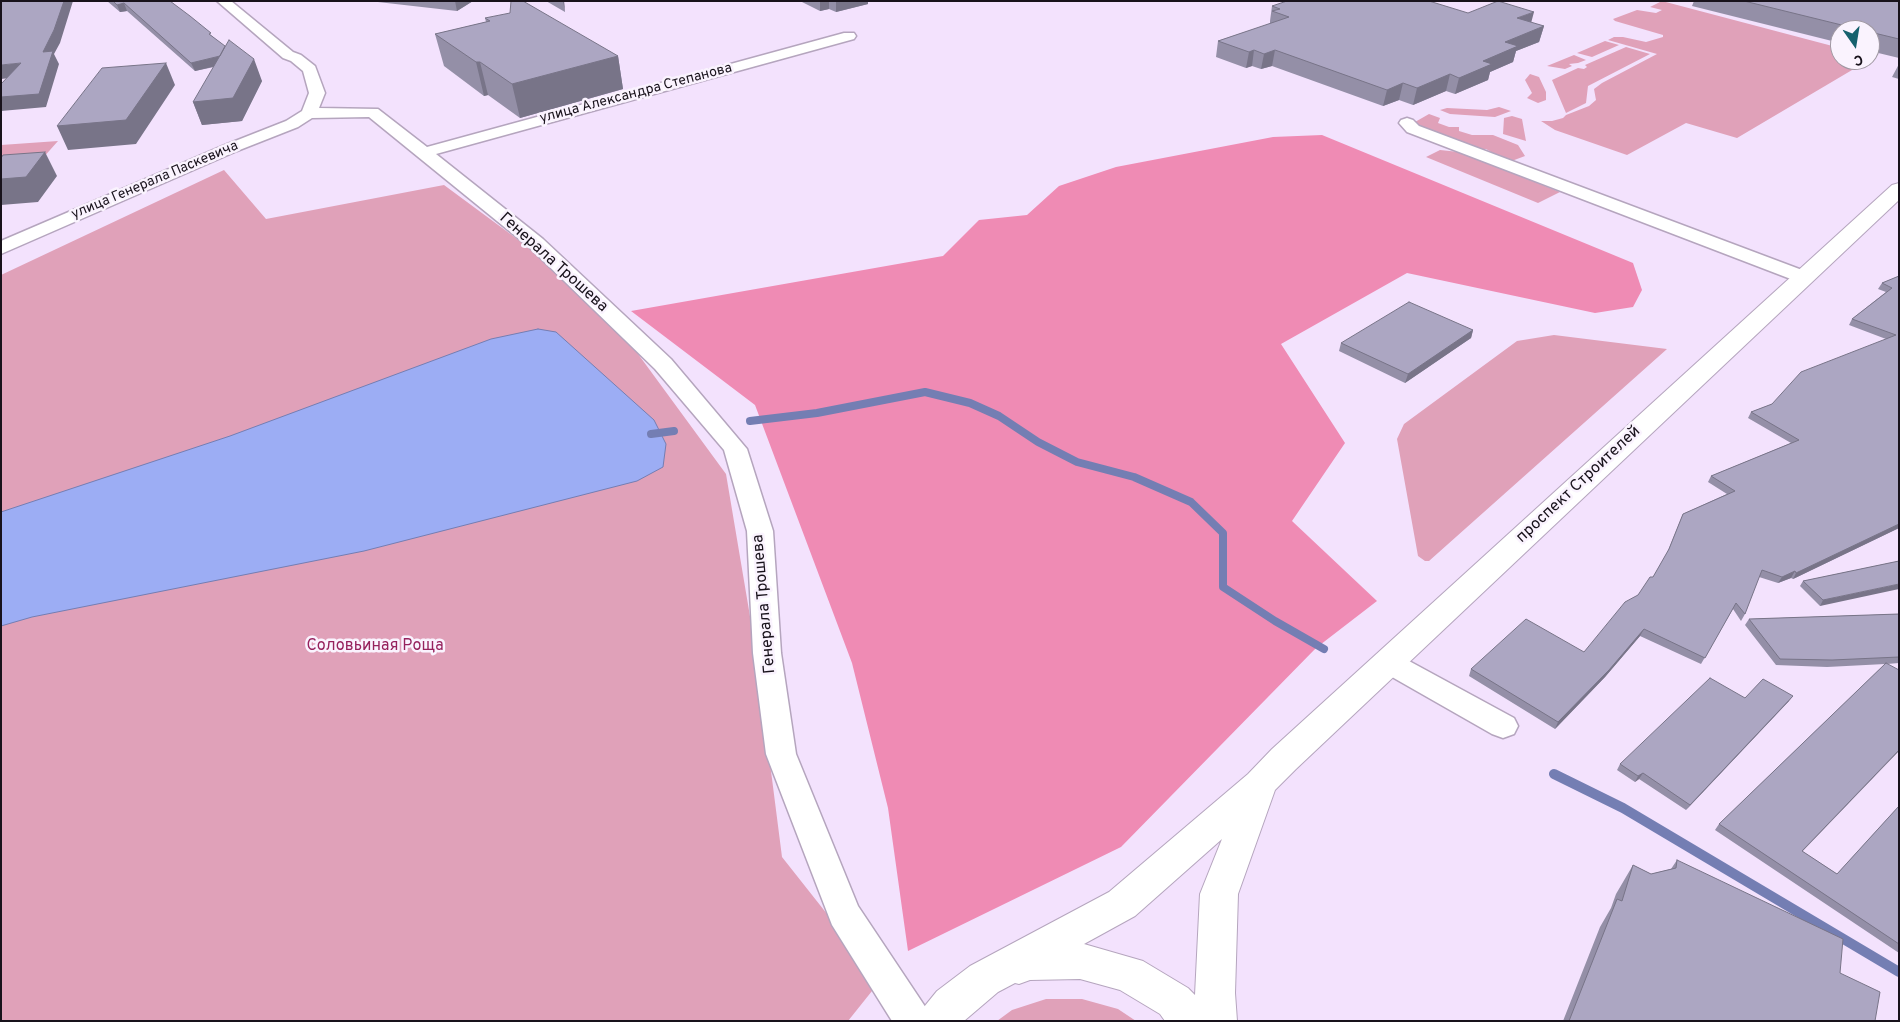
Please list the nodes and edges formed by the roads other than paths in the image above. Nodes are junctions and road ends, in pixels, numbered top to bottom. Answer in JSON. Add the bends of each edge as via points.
{"nodes":[{"id":1,"x":222,"y":1,"type":"edge"},
{"id":2,"x":849,"y":36,"type":"dead end"},
{"id":3,"x":308,"y":113,"type":"junction"},
{"id":4,"x":1407,"y":123,"type":"dead end"},
{"id":5,"x":423,"y":153,"type":"junction"},
{"id":6,"x":1899,"y":189,"type":"edge"},
{"id":7,"x":1,"y":248,"type":"edge"},
{"id":8,"x":1803,"y":277,"type":"junction"},
{"id":9,"x":1388,"y":662,"type":"junction"},
{"id":10,"x":1503,"y":726,"type":"dead end"},
{"id":11,"x":1260,"y":784,"type":"junction"},
{"id":12,"x":984,"y":980,"type":"junction"},
{"id":13,"x":913,"y":1021,"type":"edge"},
{"id":14,"x":938,"y":1021,"type":"edge"},
{"id":15,"x":1192,"y":1021,"type":"edge"},
{"id":16,"x":1217,"y":1021,"type":"edge"}],
"edges":[{"from":1,"to":3,"type":"street","via":[[310,69],[317,93]]},
{"from":2,"to":5,"type":"street","name":"улица Александра Степанова"},
{"from":3,"to":5,"type":"street","name":"Генерала Трошева","via":[[373,112]]},
{"from":3,"to":7,"type":"street","name":"улица Генерала Паскевича","via":[[292,124]]},
{"from":4,"to":8,"type":"street","via":[[1431,136]]},
{"from":5,"to":13,"type":"street","name":"Генерала Трошева","via":[[569,274],[663,364],[735,448],[760,531],[767,653],[781,754],[844,914]]},
{"from":6,"to":8,"type":"main road","name":"проспект Строителей"},
{"from":8,"to":9,"type":"main road","name":"проспект Строителей"},
{"from":9,"to":10,"type":"street"},
{"from":9,"to":11,"type":"main road","name":"проспект Строителей"},
{"from":11,"to":12,"type":"main road","name":"проспект Строителей","via":[[1122,904]]},
{"from":11,"to":16,"type":"main road","name":"проспект Строителей","via":[[1219,894]]},
{"from":12,"to":14,"type":"main road","name":"проспект Строителей","via":[[951,1005]]},
{"from":12,"to":15,"type":"main road","name":"проспект Строителей","via":[[1030,962],[1080,961],[1129,974],[1174,1001]]}]}
